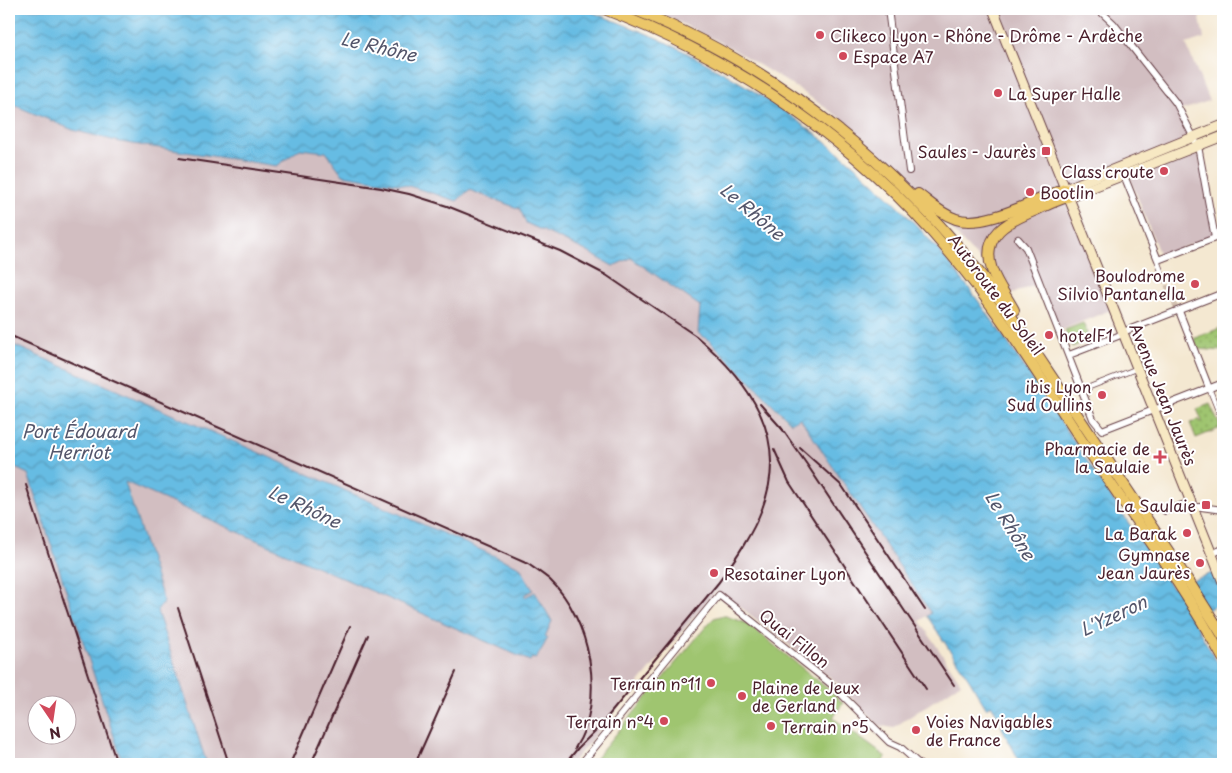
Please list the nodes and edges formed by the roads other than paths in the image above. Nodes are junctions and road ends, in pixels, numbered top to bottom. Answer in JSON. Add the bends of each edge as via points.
{"nodes":[{"id":1,"x":604,"y":9,"type":"edge"},
{"id":2,"x":633,"y":9,"type":"edge"},
{"id":3,"x":888,"y":9,"type":"edge"},
{"id":4,"x":993,"y":9,"type":"edge"},
{"id":5,"x":1098,"y":9,"type":"edge"},
{"id":6,"x":1223,"y":125,"type":"edge"},
{"id":7,"x":1223,"y":136,"type":"edge"},
{"id":8,"x":1193,"y":137,"type":"junction"},
{"id":9,"x":1198,"y":146,"type":"junction"},
{"id":10,"x":872,"y":157,"type":"junction"},
{"id":11,"x":909,"y":171,"type":"dead end"},
{"id":12,"x":1122,"y":171,"type":"junction"},
{"id":13,"x":1067,"y":193,"type":"junction"},
{"id":14,"x":1018,"y":240,"type":"dead end"},
{"id":15,"x":1158,"y":260,"type":"junction"},
{"id":16,"x":1164,"y":278,"type":"tunnel mouth"},
{"id":17,"x":1223,"y":293,"type":"edge"},
{"id":18,"x":1177,"y":309,"type":"junction"},
{"id":19,"x":1123,"y":332,"type":"junction"},
{"id":20,"x":1069,"y":355,"type":"junction"},
{"id":21,"x":1046,"y":368,"type":"junction"},
{"id":22,"x":1138,"y":370,"type":"junction"},
{"id":23,"x":1223,"y":383,"type":"edge"},
{"id":24,"x":1210,"y":388,"type":"junction"},
{"id":25,"x":1082,"y":390,"type":"junction"},
{"id":26,"x":1154,"y":410,"type":"junction"},
{"id":27,"x":1223,"y":423,"type":"edge"},
{"id":28,"x":1192,"y":505,"type":"junction"},
{"id":29,"x":1223,"y":510,"type":"edge"},
{"id":30,"x":1165,"y":511,"type":"dead end"},
{"id":31,"x":1223,"y":549,"type":"edge"},
{"id":32,"x":1212,"y":554,"type":"junction"},
{"id":33,"x":1223,"y":582,"type":"edge"},
{"id":34,"x":1223,"y":636,"type":"edge"},
{"id":35,"x":1223,"y":658,"type":"edge"},
{"id":36,"x":581,"y":764,"type":"edge"},
{"id":37,"x":919,"y":764,"type":"edge"}],
"edges":[{"from":1,"to":35,"type":"highway","name":"Autoroute du Soleil","via":[[687,45],[768,92],[838,143],[910,209],[950,252],[997,314],[1200,618]]},
{"from":2,"to":10,"type":"highway","name":"Autoroute du Soleil","via":[[697,38],[763,76],[810,107]]},
{"from":3,"to":11,"type":"street"},
{"from":4,"to":13,"type":"main road","name":"Avenue Jean Jaurès"},
{"from":5,"to":8,"type":"street","via":[[1116,26],[1176,102]]},
{"from":6,"to":8,"type":"main road"},
{"from":7,"to":9,"type":"main road"},
{"from":8,"to":9,"type":"street"},
{"from":8,"to":12,"type":"main road"},
{"from":9,"to":12,"type":"main road"},
{"from":9,"to":15,"type":"street","via":[[1215,238]]},
{"from":10,"to":13,"type":"highway","via":[[941,212],[966,222],[989,219]]},
{"from":10,"to":21,"type":"highway","name":"Autoroute du Soleil","via":[[964,253]]},
{"from":12,"to":13,"type":"main road"},
{"from":12,"to":15,"type":"street"},
{"from":13,"to":19,"type":"main road","name":"Avenue Jean Jaurès"},
{"from":13,"to":21,"type":"highway","via":[[1005,224],[996,234],[990,252],[993,271]]},
{"from":14,"to":20,"type":"street","via":[[1026,248]]},
{"from":15,"to":16,"type":"street"},
{"from":17,"to":18,"type":"street"},
{"from":18,"to":19,"type":"street"},
{"from":18,"to":24,"type":"street"},
{"from":19,"to":20,"type":"street"},
{"from":19,"to":22,"type":"main road","name":"Avenue Jean Jaurès"},
{"from":20,"to":25,"type":"street"},
{"from":21,"to":34,"type":"highway","name":"Autoroute du Soleil"},
{"from":22,"to":25,"type":"street"},
{"from":22,"to":26,"type":"main road","name":"Avenue Jean Jaurès"},
{"from":23,"to":24,"type":"street"},
{"from":24,"to":26,"type":"street"},
{"from":24,"to":27,"type":"street"},
{"from":25,"to":26,"type":"street","via":[[1093,419],[1104,430]]},
{"from":26,"to":28,"type":"main road","name":"Avenue Jean Jaurès"},
{"from":28,"to":29,"type":"street"},
{"from":28,"to":30,"type":"street"},
{"from":28,"to":32,"type":"main road","name":"Avenue Jean Jaurès"},
{"from":31,"to":32,"type":"street"},
{"from":32,"to":33,"type":"main road","name":"Avenue Jean Jaurès"},
{"from":36,"to":37,"type":"street","name":"Quai Fillon","via":[[719,596],[831,684],[889,742]]}]}
